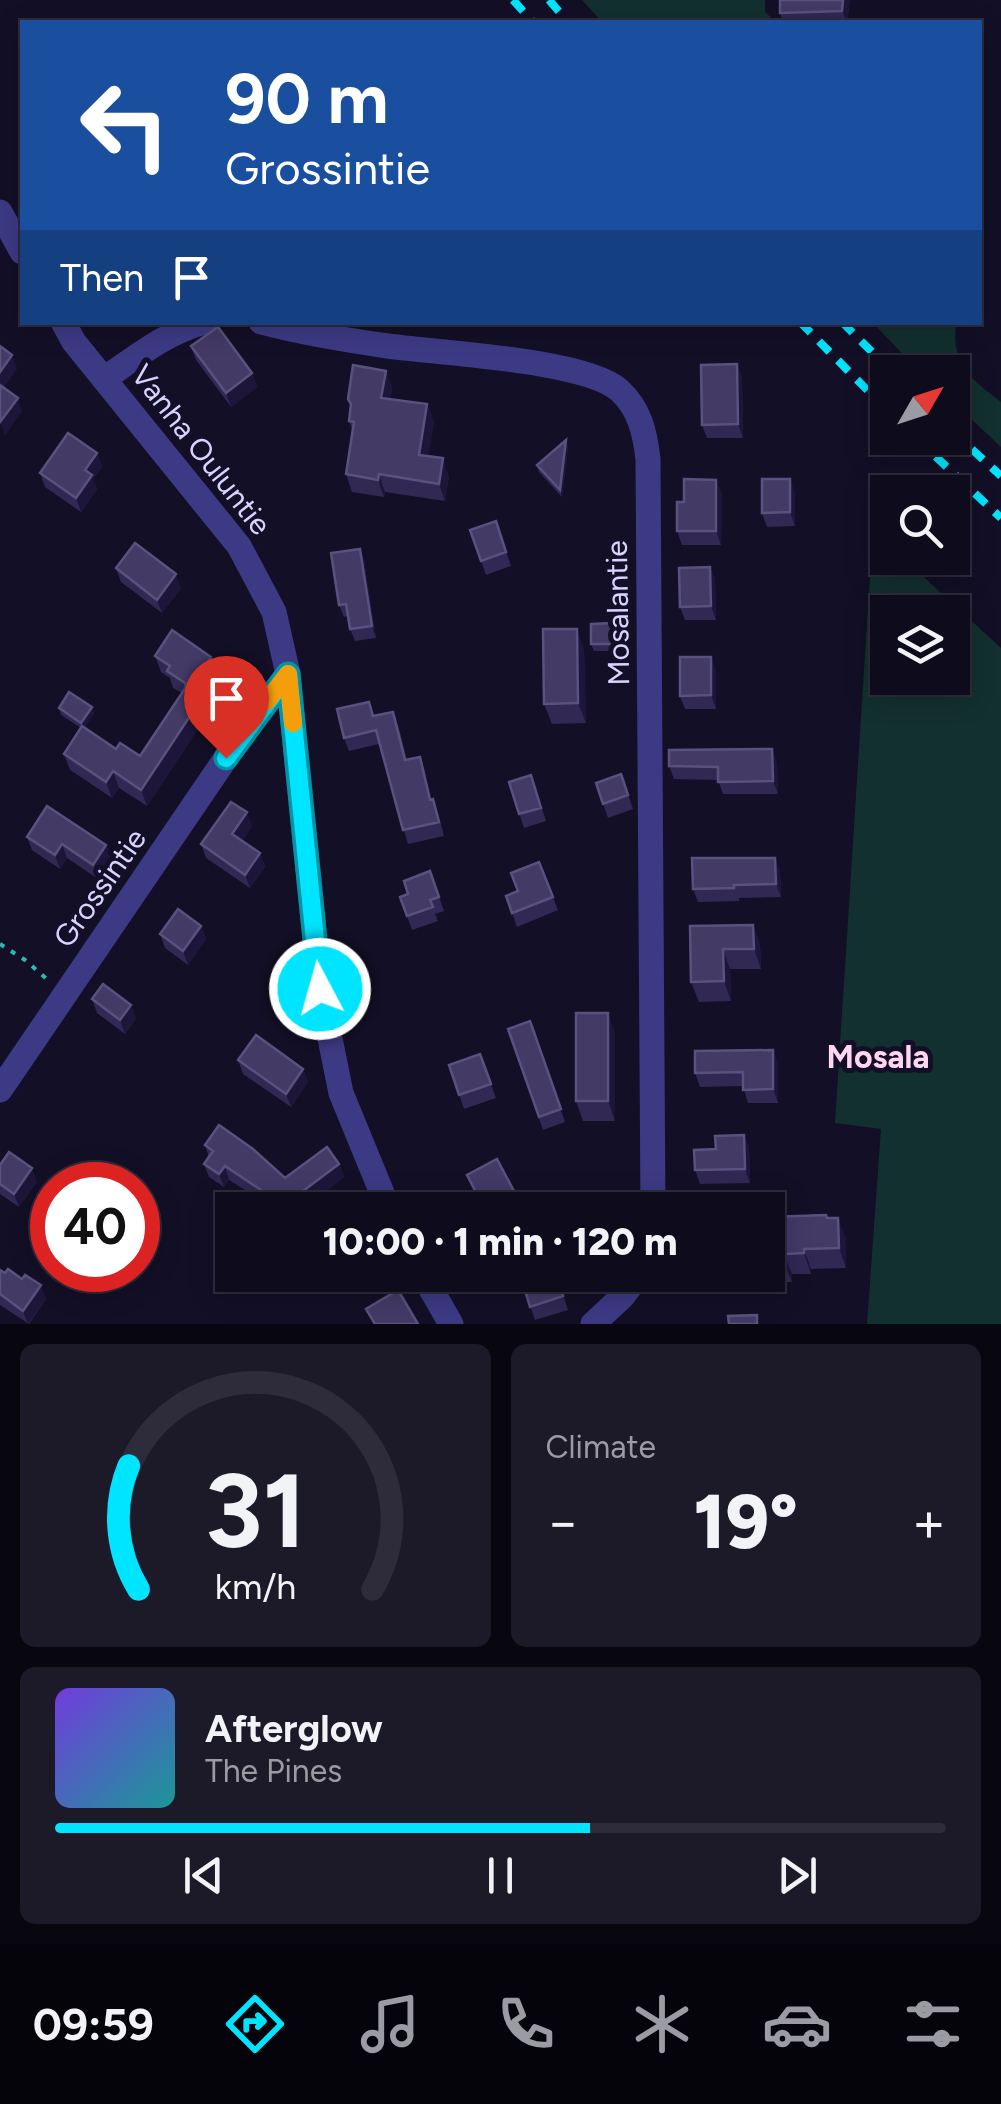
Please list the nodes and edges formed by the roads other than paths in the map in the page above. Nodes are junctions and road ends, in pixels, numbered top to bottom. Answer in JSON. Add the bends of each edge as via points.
{"nodes":[{"id":1,"x":0,"y":212,"type":"edge"},
{"id":2,"x":20,"y":248,"type":"edge"},
{"id":3,"x":65,"y":325,"type":"edge"},
{"id":4,"x":194,"y":325,"type":"edge"},
{"id":5,"x":300,"y":327,"type":"edge"},
{"id":6,"x":104,"y":379,"type":"junction"},
{"id":7,"x":288,"y":674,"type":"junction"},
{"id":8,"x":0,"y":1090,"type":"edge"},
{"id":9,"x":381,"y":1192,"type":"edge"},
{"id":10,"x":653,"y":1192,"type":"edge"},
{"id":11,"x":433,"y":1292,"type":"edge"},
{"id":12,"x":626,"y":1292,"type":"edge"},
{"id":13,"x":451,"y":1324,"type":"edge"},
{"id":14,"x":593,"y":1324,"type":"edge"}],
"edges":[{"from":1,"to":2,"type":"street"},
{"from":3,"to":6,"type":"street","name":"Vanha Ouluntie"},
{"from":4,"to":6,"type":"street"},
{"from":5,"to":10,"type":"street","name":"Mosalantie","via":[[570,369],[618,389],[645,431]]},
{"from":6,"to":7,"type":"street","name":"Vanha Ouluntie","via":[[239,546],[274,612]]},
{"from":7,"to":8,"type":"street","name":"Grossintie"},
{"from":7,"to":9,"type":"street","name":"Vanha Ouluntie","via":[[320,989],[340,1093]]},
{"from":11,"to":13,"type":"street"},
{"from":12,"to":14,"type":"street"}]}
